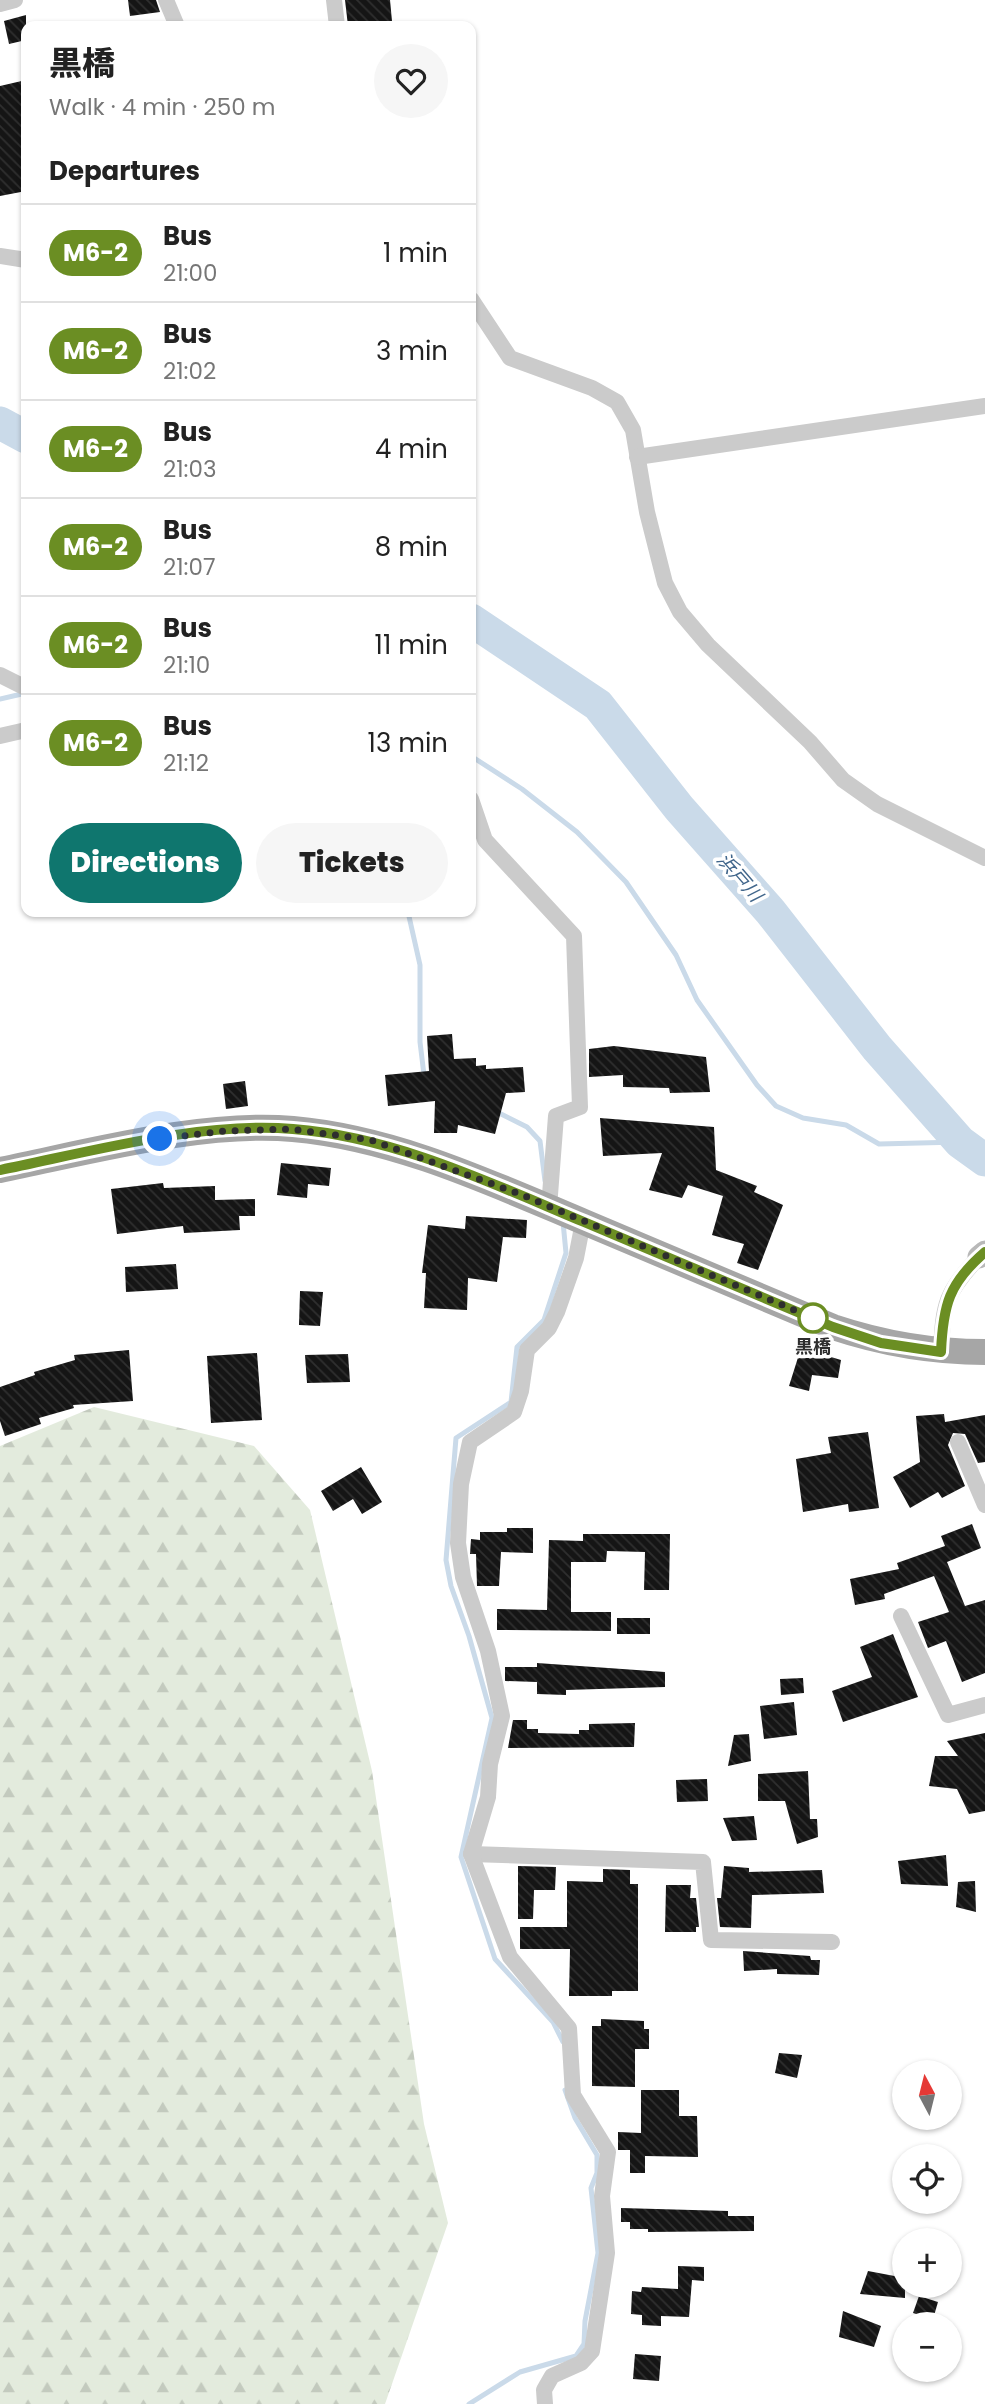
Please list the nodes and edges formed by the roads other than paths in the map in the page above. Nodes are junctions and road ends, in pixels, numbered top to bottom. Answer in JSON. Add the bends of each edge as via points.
{"nodes":[{"id":1,"x":15,"y":0,"type":"edge"},
{"id":2,"x":166,"y":0,"type":"edge"},
{"id":3,"x":334,"y":0,"type":"edge"},
{"id":4,"x":0,"y":4,"type":"edge"},
{"id":5,"x":175,"y":21,"type":"edge"},
{"id":6,"x":336,"y":21,"type":"edge"},
{"id":7,"x":0,"y":256,"type":"edge"},
{"id":8,"x":21,"y":259,"type":"edge"},
{"id":9,"x":476,"y":307,"type":"edge"},
{"id":10,"x":985,"y":407,"type":"edge"},
{"id":11,"x":636,"y":457,"type":"junction"},
{"id":12,"x":0,"y":675,"type":"edge"},
{"id":13,"x":21,"y":686,"type":"edge"},
{"id":14,"x":21,"y":731,"type":"edge"},
{"id":15,"x":0,"y":736,"type":"edge"},
{"id":16,"x":476,"y":814,"type":"edge"},
{"id":17,"x":985,"y":858,"type":"edge"},
{"id":18,"x":0,"y":1170,"type":"edge"},
{"id":19,"x":550,"y":1208,"type":"junction"},
{"id":20,"x":583,"y":1222,"type":"junction"},
{"id":21,"x":982,"y":1254,"type":"edge"},
{"id":22,"x":941,"y":1352,"type":"junction"},
{"id":23,"x":985,"y":1352,"type":"edge"},
{"id":24,"x":958,"y":1442,"type":"dead end"},
{"id":25,"x":984,"y":1499,"type":"edge"},
{"id":26,"x":901,"y":1616,"type":"dead end"},
{"id":27,"x":985,"y":1705,"type":"edge"},
{"id":28,"x":471,"y":1854,"type":"junction"},
{"id":29,"x":832,"y":1942,"type":"dead end"},
{"id":30,"x":545,"y":2404,"type":"edge"}],
"edges":[{"from":1,"to":4,"type":"street"},
{"from":2,"to":5,"type":"street"},
{"from":3,"to":6,"type":"street"},
{"from":7,"to":8,"type":"street"},
{"from":9,"to":11,"type":"street","via":[[510,358],[617,402],[634,430]]},
{"from":10,"to":11,"type":"street"},
{"from":11,"to":17,"type":"street","via":[[665,583],[680,612],[708,645],[810,742],[843,780],[877,804]]},
{"from":12,"to":13,"type":"street"},
{"from":14,"to":15,"type":"street"},
{"from":16,"to":19,"type":"street","via":[[485,840],[573,936],[580,1107],[556,1115]]},
{"from":18,"to":19,"type":"main road","via":[[160,1139],[291,1129],[371,1140]]},
{"from":19,"to":20,"type":"main road"},
{"from":20,"to":22,"type":"main road","via":[[833,1327],[881,1343]]},
{"from":20,"to":28,"type":"street","via":[[557,1312],[549,1328],[527,1350],[514,1412],[470,1442],[461,1484],[458,1543],[463,1577],[488,1651],[502,1716],[490,1764],[488,1797]]},
{"from":21,"to":22,"type":"street","via":[[953,1285],[942,1315]]},
{"from":22,"to":23,"type":"main road"},
{"from":24,"to":25,"type":"street"},
{"from":26,"to":27,"type":"street","via":[[948,1715]]},
{"from":28,"to":29,"type":"street","via":[[703,1862],[711,1940]]},
{"from":28,"to":30,"type":"street","via":[[510,1957],[569,2028],[573,2095],[608,2152],[602,2196],[607,2253],[592,2351],[581,2363],[552,2376],[544,2390]]}]}
